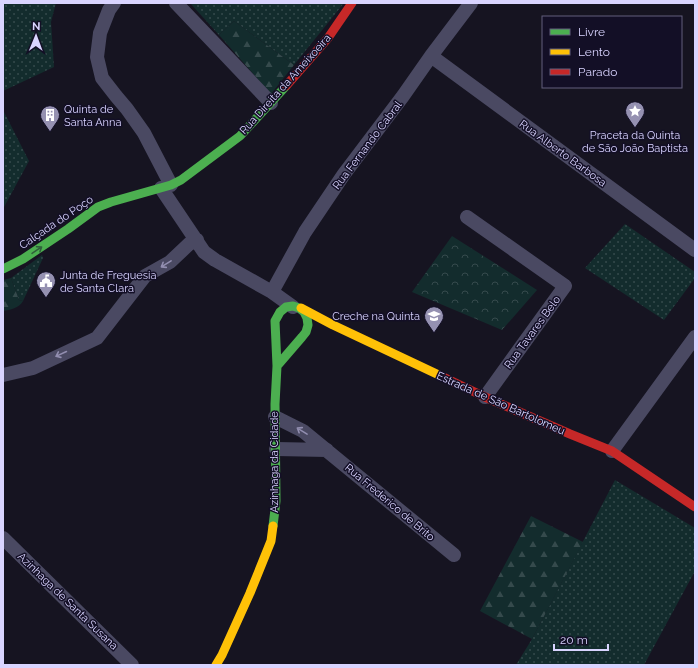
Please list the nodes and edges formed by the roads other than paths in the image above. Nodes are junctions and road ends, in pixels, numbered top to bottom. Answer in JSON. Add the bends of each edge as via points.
{"nodes":[{"id":1,"x":114,"y":3,"type":"edge"},
{"id":2,"x":176,"y":3,"type":"edge"},
{"id":3,"x":352,"y":3,"type":"edge"},
{"id":4,"x":471,"y":3,"type":"edge"},
{"id":5,"x":432,"y":56,"type":"junction"},
{"id":6,"x":271,"y":103,"type":"junction"},
{"id":7,"x":166,"y":186,"type":"junction"},
{"id":8,"x":467,"y":217,"type":"dead end"},
{"id":9,"x":197,"y":240,"type":"junction"},
{"id":10,"x":695,"y":250,"type":"edge"},
{"id":11,"x":3,"y":270,"type":"edge"},
{"id":12,"x":272,"y":292,"type":"junction"},
{"id":13,"x":297,"y":307,"type":"junction"},
{"id":14,"x":276,"y":325,"type":"junction"},
{"id":15,"x":333,"y":325,"type":"junction"},
{"id":16,"x":311,"y":332,"type":"junction"},
{"id":17,"x":695,"y":337,"type":"edge"},
{"id":18,"x":277,"y":366,"type":"junction"},
{"id":19,"x":3,"y":375,"type":"edge"},
{"id":20,"x":485,"y":397,"type":"junction"},
{"id":21,"x":275,"y":417,"type":"junction"},
{"id":22,"x":276,"y":449,"type":"junction"},
{"id":23,"x":327,"y":450,"type":"junction"},
{"id":24,"x":612,"y":451,"type":"junction"},
{"id":25,"x":695,"y":507,"type":"edge"},
{"id":26,"x":3,"y":538,"type":"edge"},
{"id":27,"x":454,"y":555,"type":"dead end"},
{"id":28,"x":132,"y":665,"type":"edge"},
{"id":29,"x":216,"y":665,"type":"edge"}],
"edges":[{"from":1,"to":7,"type":"street","via":[[100,33],[97,57],[102,78],[144,133]]},
{"from":2,"to":6,"type":"street"},
{"from":3,"to":6,"type":"street","name":"Rua Direita da Ameixoeira","via":[[328,38]]},
{"from":4,"to":5,"type":"street","name":"Rua Fernando Cabral"},
{"from":5,"to":10,"type":"street","name":"Rua Alberto Barbosa"},
{"from":5,"to":12,"type":"street","name":"Rua Fernando Cabral","via":[[344,174],[305,232]]},
{"from":6,"to":7,"type":"street","name":"Rua Direita da Ameixoeira","via":[[240,136],[181,180]]},
{"from":7,"to":9,"type":"street"},
{"from":11,"to":7,"type":"street","name":"Calçada do Poço","one_way":true,"via":[[98,207]]},
{"from":8,"to":20,"type":"street","name":"Rua Tavares Belo","via":[[565,286]]},
{"from":9,"to":12,"type":"street","name":"Estrada de São Bartolomeu","via":[[204,252],[215,260]]},
{"from":9,"to":19,"type":"street","one_way":true,"via":[[188,244],[170,262],[145,276],[97,338],[33,368]]},
{"from":12,"to":13,"type":"street","name":"Estrada de São Bartolomeu"},
{"from":12,"to":14,"type":"street","name":"Azinhaga da Cidade"},
{"from":13,"to":14,"type":"street","via":[[283,308],[277,314]]},
{"from":13,"to":15,"type":"street","name":"Estrada de São Bartolomeu"},
{"from":13,"to":16,"type":"street","via":[[307,315]]},
{"from":14,"to":16,"type":"street","via":[[279,335],[287,340],[294,341]]},
{"from":14,"to":18,"type":"street","name":"Azinhaga da Cidade"},
{"from":15,"to":16,"type":"street"},
{"from":15,"to":20,"type":"street","name":"Estrada de São Bartolomeu"},
{"from":16,"to":18,"type":"street"},
{"from":17,"to":24,"type":"street"},
{"from":18,"to":21,"type":"street","name":"Azinhaga da Cidade"},
{"from":20,"to":24,"type":"street","name":"Estrada de São Bartolomeu"},
{"from":21,"to":22,"type":"street","name":"Azinhaga da Cidade"},
{"from":23,"to":21,"type":"street","name":"Rua Frederico de Brito","one_way":true,"via":[[303,431]]},
{"from":22,"to":23,"type":"street"},
{"from":22,"to":29,"type":"street","name":"Azinhaga da Cidade","via":[[276,501],[271,541]]},
{"from":23,"to":27,"type":"street","name":"Rua Frederico de Brito"},
{"from":24,"to":25,"type":"street","name":"Estrada de São Bartolomeu"},
{"from":26,"to":28,"type":"street","name":"Azinhaga de Santa Susana"}]}
